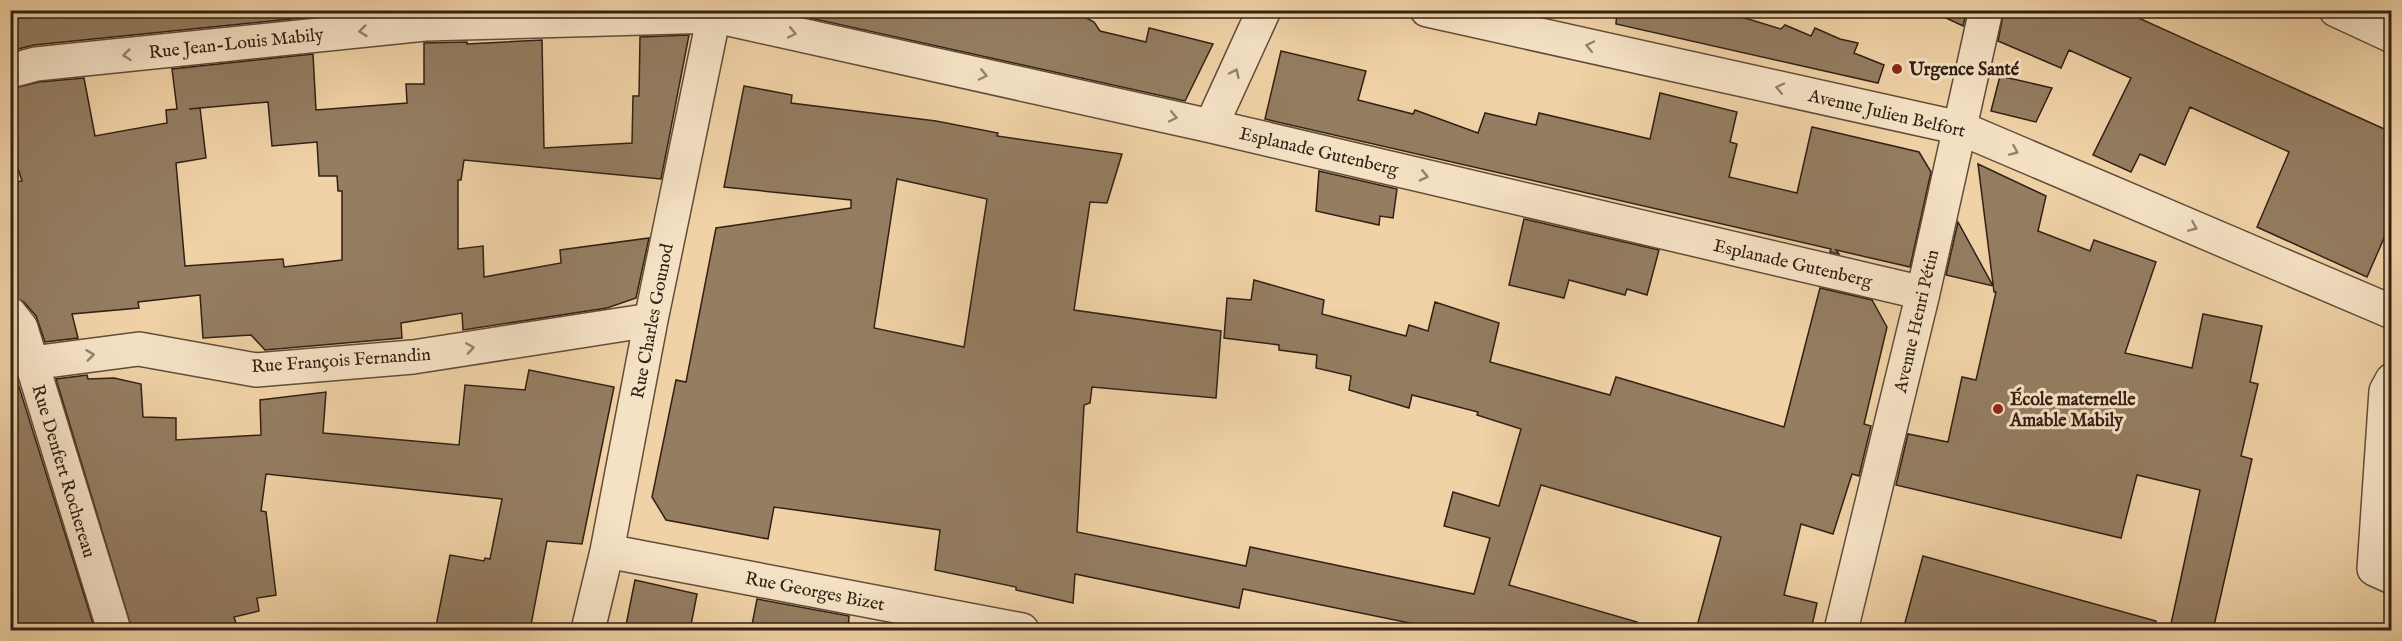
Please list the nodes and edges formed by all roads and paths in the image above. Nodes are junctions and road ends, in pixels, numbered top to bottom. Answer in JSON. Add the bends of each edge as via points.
{"nodes":[{"id":1,"x":1263,"y":10,"type":"edge"},
{"id":2,"x":1427,"y":10,"type":"edge"},
{"id":3,"x":1986,"y":10,"type":"edge"},
{"id":4,"x":2336,"y":10,"type":"edge"},
{"id":5,"x":715,"y":13,"type":"edge"},
{"id":6,"x":2391,"y":36,"type":"edge"},
{"id":7,"x":10,"y":72,"type":"edge"},
{"id":8,"x":1211,"y":126,"type":"junction"},
{"id":9,"x":1960,"y":128,"type":"junction"},
{"id":10,"x":1923,"y":293,"type":"junction"},
{"id":11,"x":2391,"y":312,"type":"edge"},
{"id":12,"x":10,"y":314,"type":"edge"},
{"id":13,"x":651,"y":320,"type":"junction"},
{"id":14,"x":32,"y":363,"type":"junction"},
{"id":15,"x":2391,"y":380,"type":"edge"},
{"id":16,"x":607,"y":551,"type":"junction"},
{"id":17,"x":2391,"y":577,"type":"edge"},
{"id":18,"x":114,"y":630,"type":"edge"},
{"id":19,"x":588,"y":630,"type":"edge"},
{"id":20,"x":1014,"y":630,"type":"edge"},
{"id":21,"x":1841,"y":630,"type":"edge"}],
"edges":[{"from":8,"to":1,"type":"street","one_way":true},
{"from":9,"to":2,"type":"street","name":"Avenue Julien Belfort","one_way":true},
{"from":3,"to":9,"type":"street","name":"Avenue Henri Pétin"},
{"from":4,"to":6,"type":"street"},
{"from":5,"to":7,"type":"street","name":"Rue Jean-Louis Mabily","one_way":true,"via":[[425,24],[36,64]]},
{"from":5,"to":8,"type":"street","name":"Esplanade Gutenberg","one_way":true},
{"from":5,"to":13,"type":"street","name":"Rue Charles Gounod"},
{"from":8,"to":10,"type":"street","name":"Esplanade Gutenberg","one_way":true},
{"from":9,"to":10,"type":"street","name":"Avenue Henri Pétin"},
{"from":9,"to":11,"type":"street","name":"Avenue Julien Belfort","one_way":true},
{"from":10,"to":21,"type":"street","name":"Avenue Henri Pétin"},
{"from":12,"to":14,"type":"street","name":"Rue Denfert Rochereau","via":[[21,328]]},
{"from":14,"to":13,"type":"street","name":"Rue François Fernandin","one_way":true,"via":[[139,349],[256,370],[413,357]]},
{"from":13,"to":16,"type":"street","name":"Rue Charles Gounod"},
{"from":14,"to":18,"type":"street","name":"Rue Denfert Rochereau"},
{"from":15,"to":17,"type":"street","via":[[2386,391],[2374,569]]},
{"from":16,"to":19,"type":"street","name":"Rue Charles Gounod"},
{"from":16,"to":20,"type":"street","name":"Rue Georges Bizet"}]}
